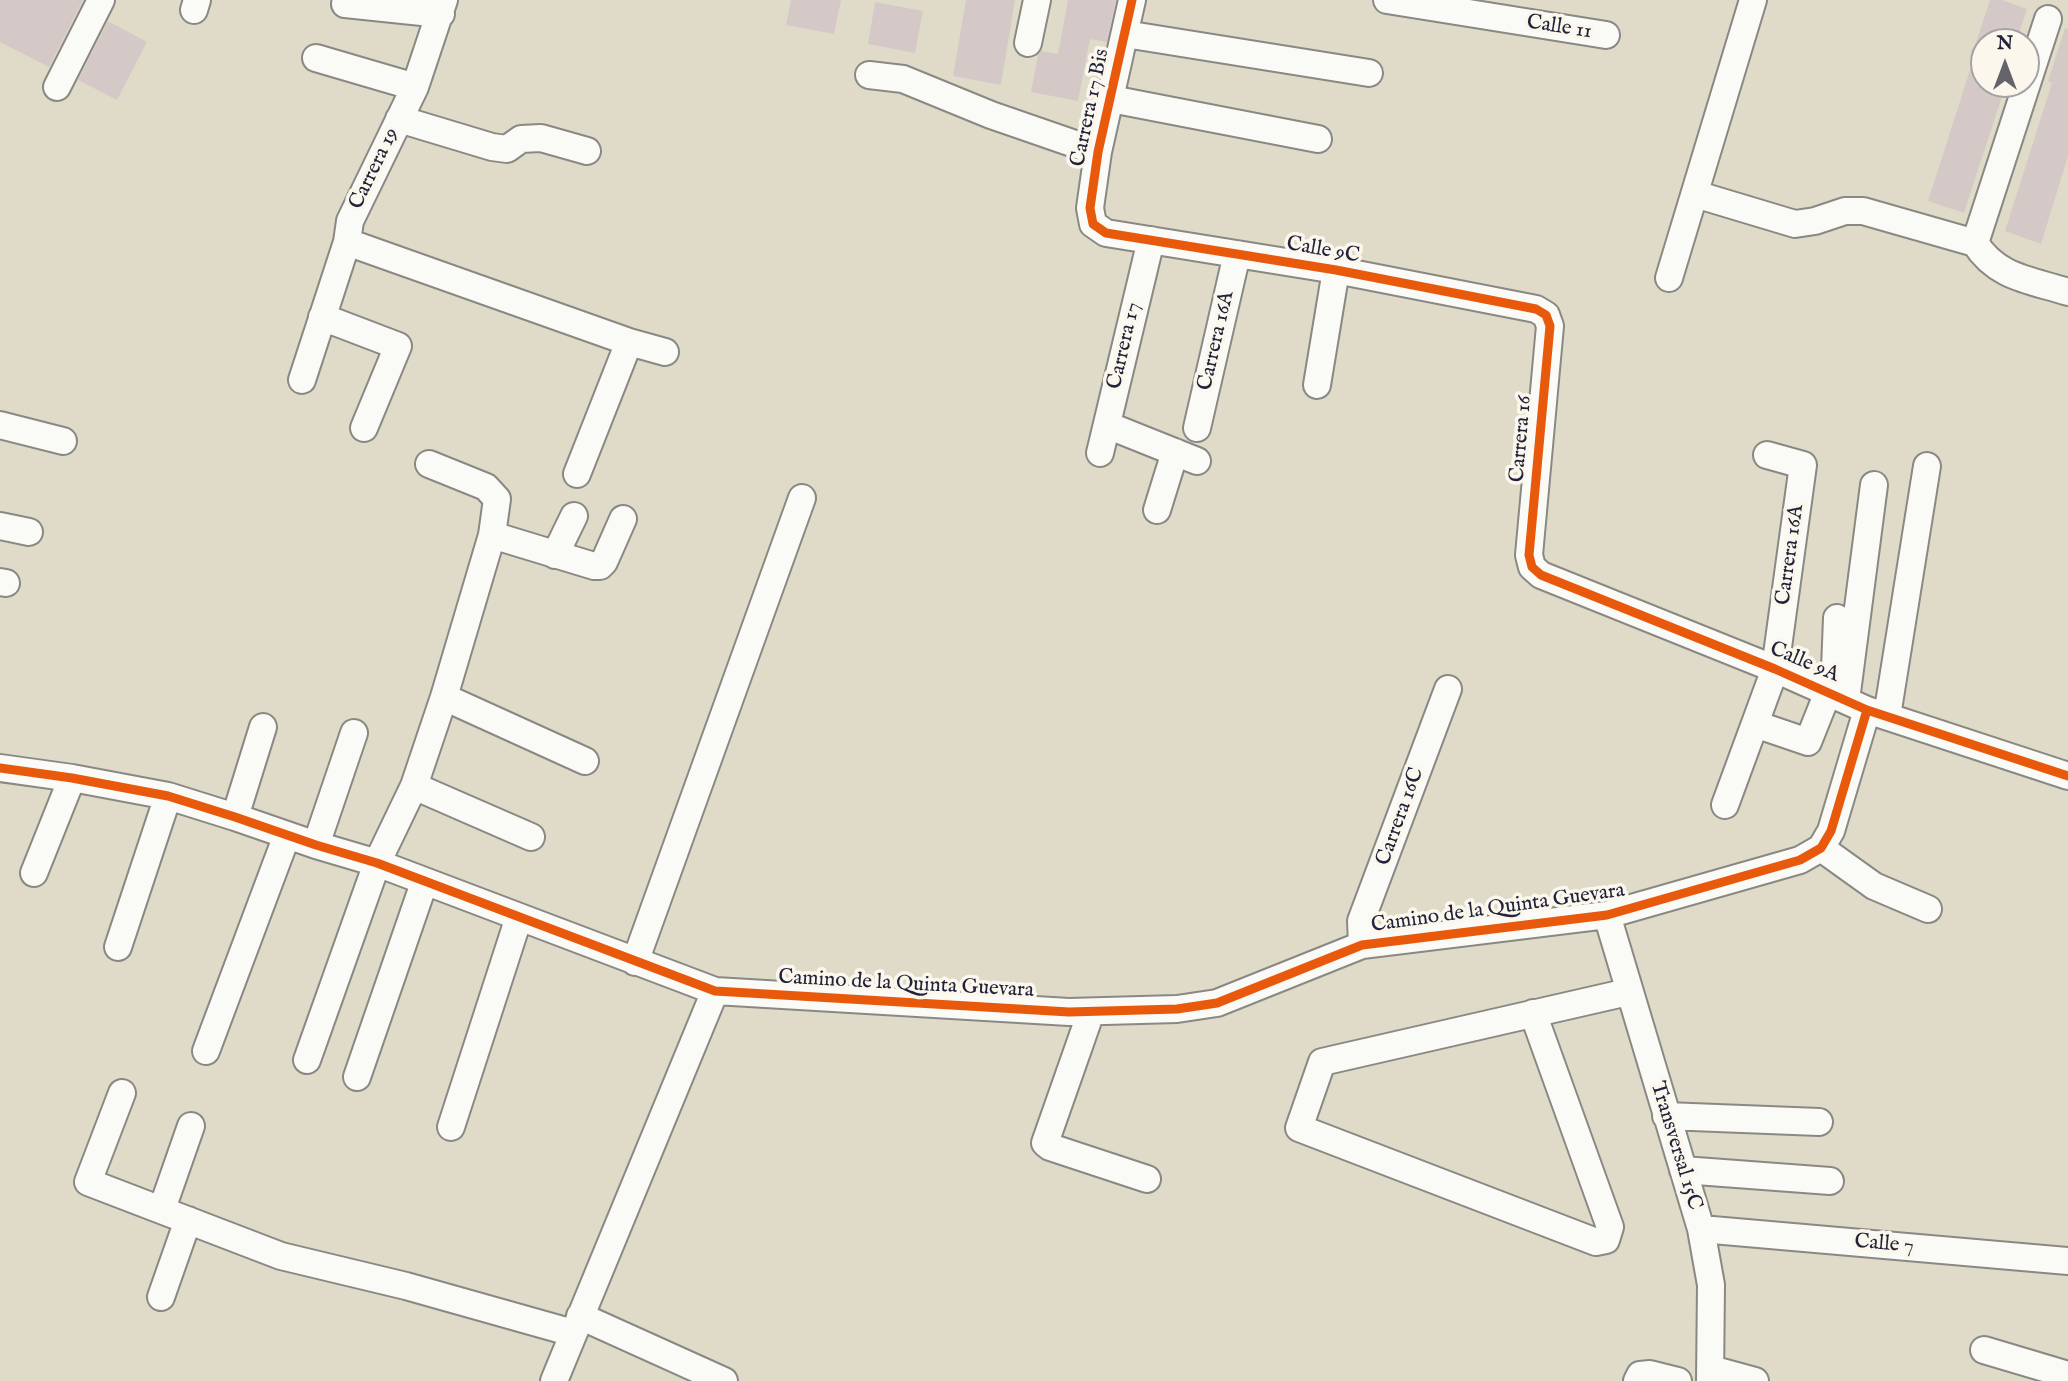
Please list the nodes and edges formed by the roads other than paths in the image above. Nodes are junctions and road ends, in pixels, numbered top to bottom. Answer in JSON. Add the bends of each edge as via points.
{"nodes":[{"id":1,"x":101,"y":0,"type":"edge"},
{"id":2,"x":1037,"y":0,"type":"edge"},
{"id":3,"x":1132,"y":0,"type":"edge"},
{"id":4,"x":1387,"y":0,"type":"edge"},
{"id":5,"x":1753,"y":0,"type":"edge"},
{"id":6,"x":345,"y":4,"type":"dead end"},
{"id":7,"x":442,"y":7,"type":"edge"},
{"id":8,"x":2048,"y":19,"type":"dead end"},
{"id":9,"x":1125,"y":34,"type":"junction"},
{"id":10,"x":1606,"y":35,"type":"dead end"},
{"id":11,"x":1028,"y":43,"type":"dead end"},
{"id":12,"x":316,"y":58,"type":"dead end"},
{"id":13,"x":1368,"y":73,"type":"dead end"},
{"id":14,"x":869,"y":75,"type":"dead end"},
{"id":15,"x":57,"y":87,"type":"dead end"},
{"id":16,"x":415,"y":87,"type":"junction"},
{"id":17,"x":1111,"y":99,"type":"junction"},
{"id":18,"x":399,"y":119,"type":"junction"},
{"id":19,"x":1318,"y":139,"type":"dead end"},
{"id":20,"x":587,"y":151,"type":"dead end"},
{"id":21,"x":1098,"y":152,"type":"junction"},
{"id":22,"x":1695,"y":194,"type":"junction"},
{"id":23,"x":1094,"y":224,"type":"joint"},
{"id":24,"x":1151,"y":240,"type":"junction"},
{"id":25,"x":347,"y":242,"type":"junction"},
{"id":26,"x":1975,"y":243,"type":"junction"},
{"id":27,"x":1237,"y":254,"type":"junction"},
{"id":28,"x":1336,"y":270,"type":"junction"},
{"id":29,"x":1669,"y":278,"type":"dead end"},
{"id":30,"x":2068,"y":292,"type":"edge"},
{"id":31,"x":1546,"y":315,"type":"joint"},
{"id":32,"x":322,"y":317,"type":"junction"},
{"id":33,"x":628,"y":342,"type":"junction"},
{"id":34,"x":666,"y":352,"type":"dead end"},
{"id":35,"x":302,"y":380,"type":"dead end"},
{"id":36,"x":1317,"y":385,"type":"dead end"},
{"id":37,"x":0,"y":425,"type":"edge"},
{"id":38,"x":1107,"y":425,"type":"junction"},
{"id":39,"x":364,"y":428,"type":"dead end"},
{"id":40,"x":1197,"y":428,"type":"dead end"},
{"id":41,"x":63,"y":441,"type":"dead end"},
{"id":42,"x":1100,"y":453,"type":"dead end"},
{"id":43,"x":1767,"y":455,"type":"dead end"},
{"id":44,"x":429,"y":464,"type":"dead end"},
{"id":45,"x":1927,"y":466,"type":"dead end"},
{"id":46,"x":577,"y":474,"type":"dead end"},
{"id":47,"x":1874,"y":485,"type":"dead end"},
{"id":48,"x":802,"y":498,"type":"dead end"},
{"id":49,"x":1157,"y":510,"type":"dead end"},
{"id":50,"x":574,"y":516,"type":"dead end"},
{"id":51,"x":623,"y":519,"type":"dead end"},
{"id":52,"x":0,"y":526,"type":"edge"},
{"id":53,"x":29,"y":532,"type":"dead end"},
{"id":54,"x":492,"y":535,"type":"junction"},
{"id":55,"x":555,"y":555,"type":"junction"},
{"id":56,"x":1532,"y":567,"type":"joint"},
{"id":57,"x":1837,"y":618,"type":"dead end"},
{"id":58,"x":1775,"y":669,"type":"junction"},
{"id":59,"x":1448,"y":689,"type":"dead end"},
{"id":60,"x":444,"y":697,"type":"junction"},
{"id":61,"x":1852,"y":703,"type":"junction"},
{"id":62,"x":1755,"y":724,"type":"junction"},
{"id":63,"x":264,"y":727,"type":"dead end"},
{"id":64,"x":354,"y":733,"type":"dead end"},
{"id":65,"x":585,"y":761,"type":"dead end"},
{"id":66,"x":0,"y":768,"type":"edge"},
{"id":67,"x":2068,"y":776,"type":"edge"},
{"id":68,"x":72,"y":779,"type":"junction"},
{"id":69,"x":414,"y":786,"type":"junction"},
{"id":70,"x":168,"y":796,"type":"junction"},
{"id":71,"x":1725,"y":805,"type":"dead end"},
{"id":72,"x":235,"y":817,"type":"junction"},
{"id":73,"x":287,"y":835,"type":"junction"},
{"id":74,"x":531,"y":838,"type":"dead end"},
{"id":75,"x":316,"y":845,"type":"junction"},
{"id":76,"x":1821,"y":848,"type":"junction"},
{"id":77,"x":377,"y":863,"type":"junction"},
{"id":78,"x":34,"y":873,"type":"dead end"},
{"id":79,"x":424,"y":883,"type":"junction"},
{"id":80,"x":1928,"y":909,"type":"dead end"},
{"id":81,"x":1607,"y":915,"type":"junction"},
{"id":82,"x":519,"y":917,"type":"junction"},
{"id":83,"x":1362,"y":945,"type":"junction"},
{"id":84,"x":118,"y":947,"type":"dead end"},
{"id":85,"x":635,"y":962,"type":"junction"},
{"id":86,"x":715,"y":991,"type":"junction"},
{"id":87,"x":1620,"y":994,"type":"junction"},
{"id":88,"x":1091,"y":1012,"type":"junction"},
{"id":89,"x":1533,"y":1013,"type":"junction"},
{"id":90,"x":206,"y":1051,"type":"dead end"},
{"id":91,"x":307,"y":1060,"type":"dead end"},
{"id":92,"x":357,"y":1077,"type":"dead end"},
{"id":93,"x":122,"y":1093,"type":"dead end"},
{"id":94,"x":1666,"y":1116,"type":"junction"},
{"id":95,"x":1819,"y":1122,"type":"dead end"},
{"id":96,"x":191,"y":1126,"type":"dead end"},
{"id":97,"x":451,"y":1127,"type":"dead end"},
{"id":98,"x":1683,"y":1170,"type":"junction"},
{"id":99,"x":1147,"y":1179,"type":"dead end"},
{"id":100,"x":1830,"y":1181,"type":"dead end"},
{"id":101,"x":162,"y":1209,"type":"junction"},
{"id":102,"x":188,"y":1220,"type":"junction"},
{"id":103,"x":1701,"y":1229,"type":"junction"},
{"id":104,"x":2068,"y":1261,"type":"edge"},
{"id":105,"x":161,"y":1297,"type":"dead end"},
{"id":106,"x":577,"y":1325,"type":"junction"},
{"id":107,"x":1983,"y":1350,"type":"dead end"},
{"id":108,"x":1711,"y":1375,"type":"edge"},
{"id":109,"x":2068,"y":1375,"type":"edge"},
{"id":110,"x":554,"y":1381,"type":"edge"},
{"id":111,"x":724,"y":1381,"type":"edge"},
{"id":112,"x":1637,"y":1381,"type":"edge"},
{"id":113,"x":1678,"y":1381,"type":"edge"},
{"id":114,"x":1755,"y":1381,"type":"edge"}],
"edges":[{"from":1,"to":15,"type":"street"},
{"from":2,"to":11,"type":"street"},
{"from":3,"to":9,"type":"street","name":"Carrera 17 Bis"},
{"from":4,"to":10,"type":"street","name":"Calle 11"},
{"from":5,"to":22,"type":"street"},
{"from":6,"to":7,"type":"street"},
{"from":7,"to":16,"type":"street","name":"Carrera 19"},
{"from":8,"to":26,"type":"street"},
{"from":9,"to":13,"type":"street"},
{"from":9,"to":17,"type":"street","name":"Carrera 17 Bis"},
{"from":12,"to":16,"type":"street"},
{"from":14,"to":21,"type":"street","via":[[903,79]]},
{"from":16,"to":18,"type":"street","name":"Carrera 19"},
{"from":17,"to":19,"type":"street"},
{"from":17,"to":21,"type":"street","name":"Carrera 17 Bis"},
{"from":18,"to":20,"type":"street","via":[[492,147],[507,149],[521,139],[541,138]]},
{"from":18,"to":25,"type":"street","name":"Carrera 19","via":[[350,220]]},
{"from":21,"to":23,"type":"street","name":"Carrera 17 Bis","via":[[1090,208]]},
{"from":22,"to":26,"type":"street","via":[[1795,224],[1863,211]]},
{"from":22,"to":29,"type":"street"},
{"from":23,"to":24,"type":"street","name":"Calle 9C","via":[[1106,233]]},
{"from":24,"to":27,"type":"street","name":"Calle 9C"},
{"from":24,"to":38,"type":"street","name":"Carrera 17"},
{"from":25,"to":32,"type":"street","name":"Carrera 19"},
{"from":25,"to":33,"type":"street"},
{"from":26,"to":30,"type":"street","via":[[2000,271]]},
{"from":27,"to":28,"type":"street","name":"Calle 9C"},
{"from":27,"to":40,"type":"street","name":"Carrera 16A"},
{"from":28,"to":31,"type":"street","name":"Calle 9C","via":[[1536,309]]},
{"from":28,"to":36,"type":"street"},
{"from":31,"to":56,"type":"street","name":"Carrera 16","via":[[1550,326]]},
{"from":32,"to":35,"type":"street","name":"Carrera 19"},
{"from":32,"to":39,"type":"street","via":[[398,346]]},
{"from":33,"to":34,"type":"street"},
{"from":33,"to":46,"type":"street"},
{"from":37,"to":41,"type":"street"},
{"from":38,"to":42,"type":"street","name":"Carrera 17"},
{"from":38,"to":49,"type":"street","via":[[1186,457]]},
{"from":43,"to":58,"type":"street","name":"Carrera 16A","via":[[1803,465]]},
{"from":44,"to":54,"type":"street","via":[[486,487],[498,499]]},
{"from":45,"to":61,"type":"street"},
{"from":47,"to":61,"type":"street"},
{"from":48,"to":85,"type":"street"},
{"from":50,"to":55,"type":"street"},
{"from":51,"to":55,"type":"street","via":[[600,566]]},
{"from":52,"to":53,"type":"street"},
{"from":54,"to":55,"type":"street"},
{"from":54,"to":60,"type":"street"},
{"from":56,"to":58,"type":"street","name":"Calle 9A","via":[[1541,575]]},
{"from":57,"to":61,"type":"street"},
{"from":58,"to":61,"type":"street","name":"Calle 9A"},
{"from":58,"to":62,"type":"street","name":"Carrera 16A"},
{"from":59,"to":83,"type":"street","name":"Carrera 16C","via":[[1362,921]]},
{"from":60,"to":65,"type":"street"},
{"from":60,"to":69,"type":"street"},
{"from":61,"to":62,"type":"street","via":[[1808,742]]},
{"from":61,"to":67,"type":"street","name":"Calle 9A"},
{"from":61,"to":76,"type":"street","via":[[1831,831]]},
{"from":62,"to":71,"type":"street","name":"Carrera 16A"},
{"from":63,"to":72,"type":"street"},
{"from":64,"to":75,"type":"street"},
{"from":66,"to":68,"type":"street","name":"Camino de la Quinta Guevara"},
{"from":68,"to":70,"type":"street","name":"Camino de la Quinta Guevara"},
{"from":68,"to":78,"type":"street"},
{"from":69,"to":74,"type":"street"},
{"from":69,"to":77,"type":"street"},
{"from":70,"to":72,"type":"street","name":"Camino de la Quinta Guevara"},
{"from":70,"to":84,"type":"street"},
{"from":72,"to":73,"type":"street","name":"Camino de la Quinta Guevara"},
{"from":73,"to":75,"type":"street","name":"Camino de la Quinta Guevara"},
{"from":73,"to":90,"type":"street"},
{"from":75,"to":77,"type":"street","name":"Camino de la Quinta Guevara"},
{"from":76,"to":80,"type":"street","via":[[1874,886]]},
{"from":76,"to":81,"type":"street","name":"Camino de la Quinta Guevara","via":[[1800,860]]},
{"from":77,"to":79,"type":"street","name":"Camino de la Quinta Guevara"},
{"from":77,"to":91,"type":"street"},
{"from":79,"to":82,"type":"street","name":"Camino de la Quinta Guevara"},
{"from":79,"to":92,"type":"street"},
{"from":81,"to":83,"type":"street","name":"Camino de la Quinta Guevara"},
{"from":81,"to":87,"type":"street","name":"Transversal 15C"},
{"from":82,"to":85,"type":"street","name":"Camino de la Quinta Guevara"},
{"from":82,"to":97,"type":"street"},
{"from":83,"to":88,"type":"street","name":"Camino de la Quinta Guevara","via":[[1217,1003]]},
{"from":85,"to":86,"type":"street","name":"Camino de la Quinta Guevara"},
{"from":86,"to":88,"type":"street","name":"Camino de la Quinta Guevara"},
{"from":86,"to":106,"type":"street"},
{"from":87,"to":89,"type":"street"},
{"from":87,"to":94,"type":"street","name":"Transversal 15C"},
{"from":88,"to":99,"type":"street","via":[[1045,1143]]},
{"from":89,"to":89,"type":"street","via":[[1322,1062],[1299,1128],[1596,1242],[1606,1240],[1610,1227]]},
{"from":93,"to":101,"type":"street","via":[[88,1182]]},
{"from":94,"to":95,"type":"street"},
{"from":94,"to":98,"type":"street","name":"Transversal 15C"},
{"from":96,"to":101,"type":"street"},
{"from":98,"to":100,"type":"street"},
{"from":98,"to":103,"type":"street","name":"Transversal 15C"},
{"from":101,"to":102,"type":"street"},
{"from":102,"to":105,"type":"street"},
{"from":102,"to":106,"type":"street","via":[[281,1256]]},
{"from":103,"to":104,"type":"street","name":"Calle 7"},
{"from":103,"to":108,"type":"street","name":"Transversal 15C","via":[[1711,1285]]},
{"from":106,"to":110,"type":"street"},
{"from":106,"to":111,"type":"street"},
{"from":107,"to":109,"type":"street"},
{"from":108,"to":114,"type":"street"},
{"from":112,"to":113,"type":"street","via":[[1640,1375],[1650,1374]]}]}
